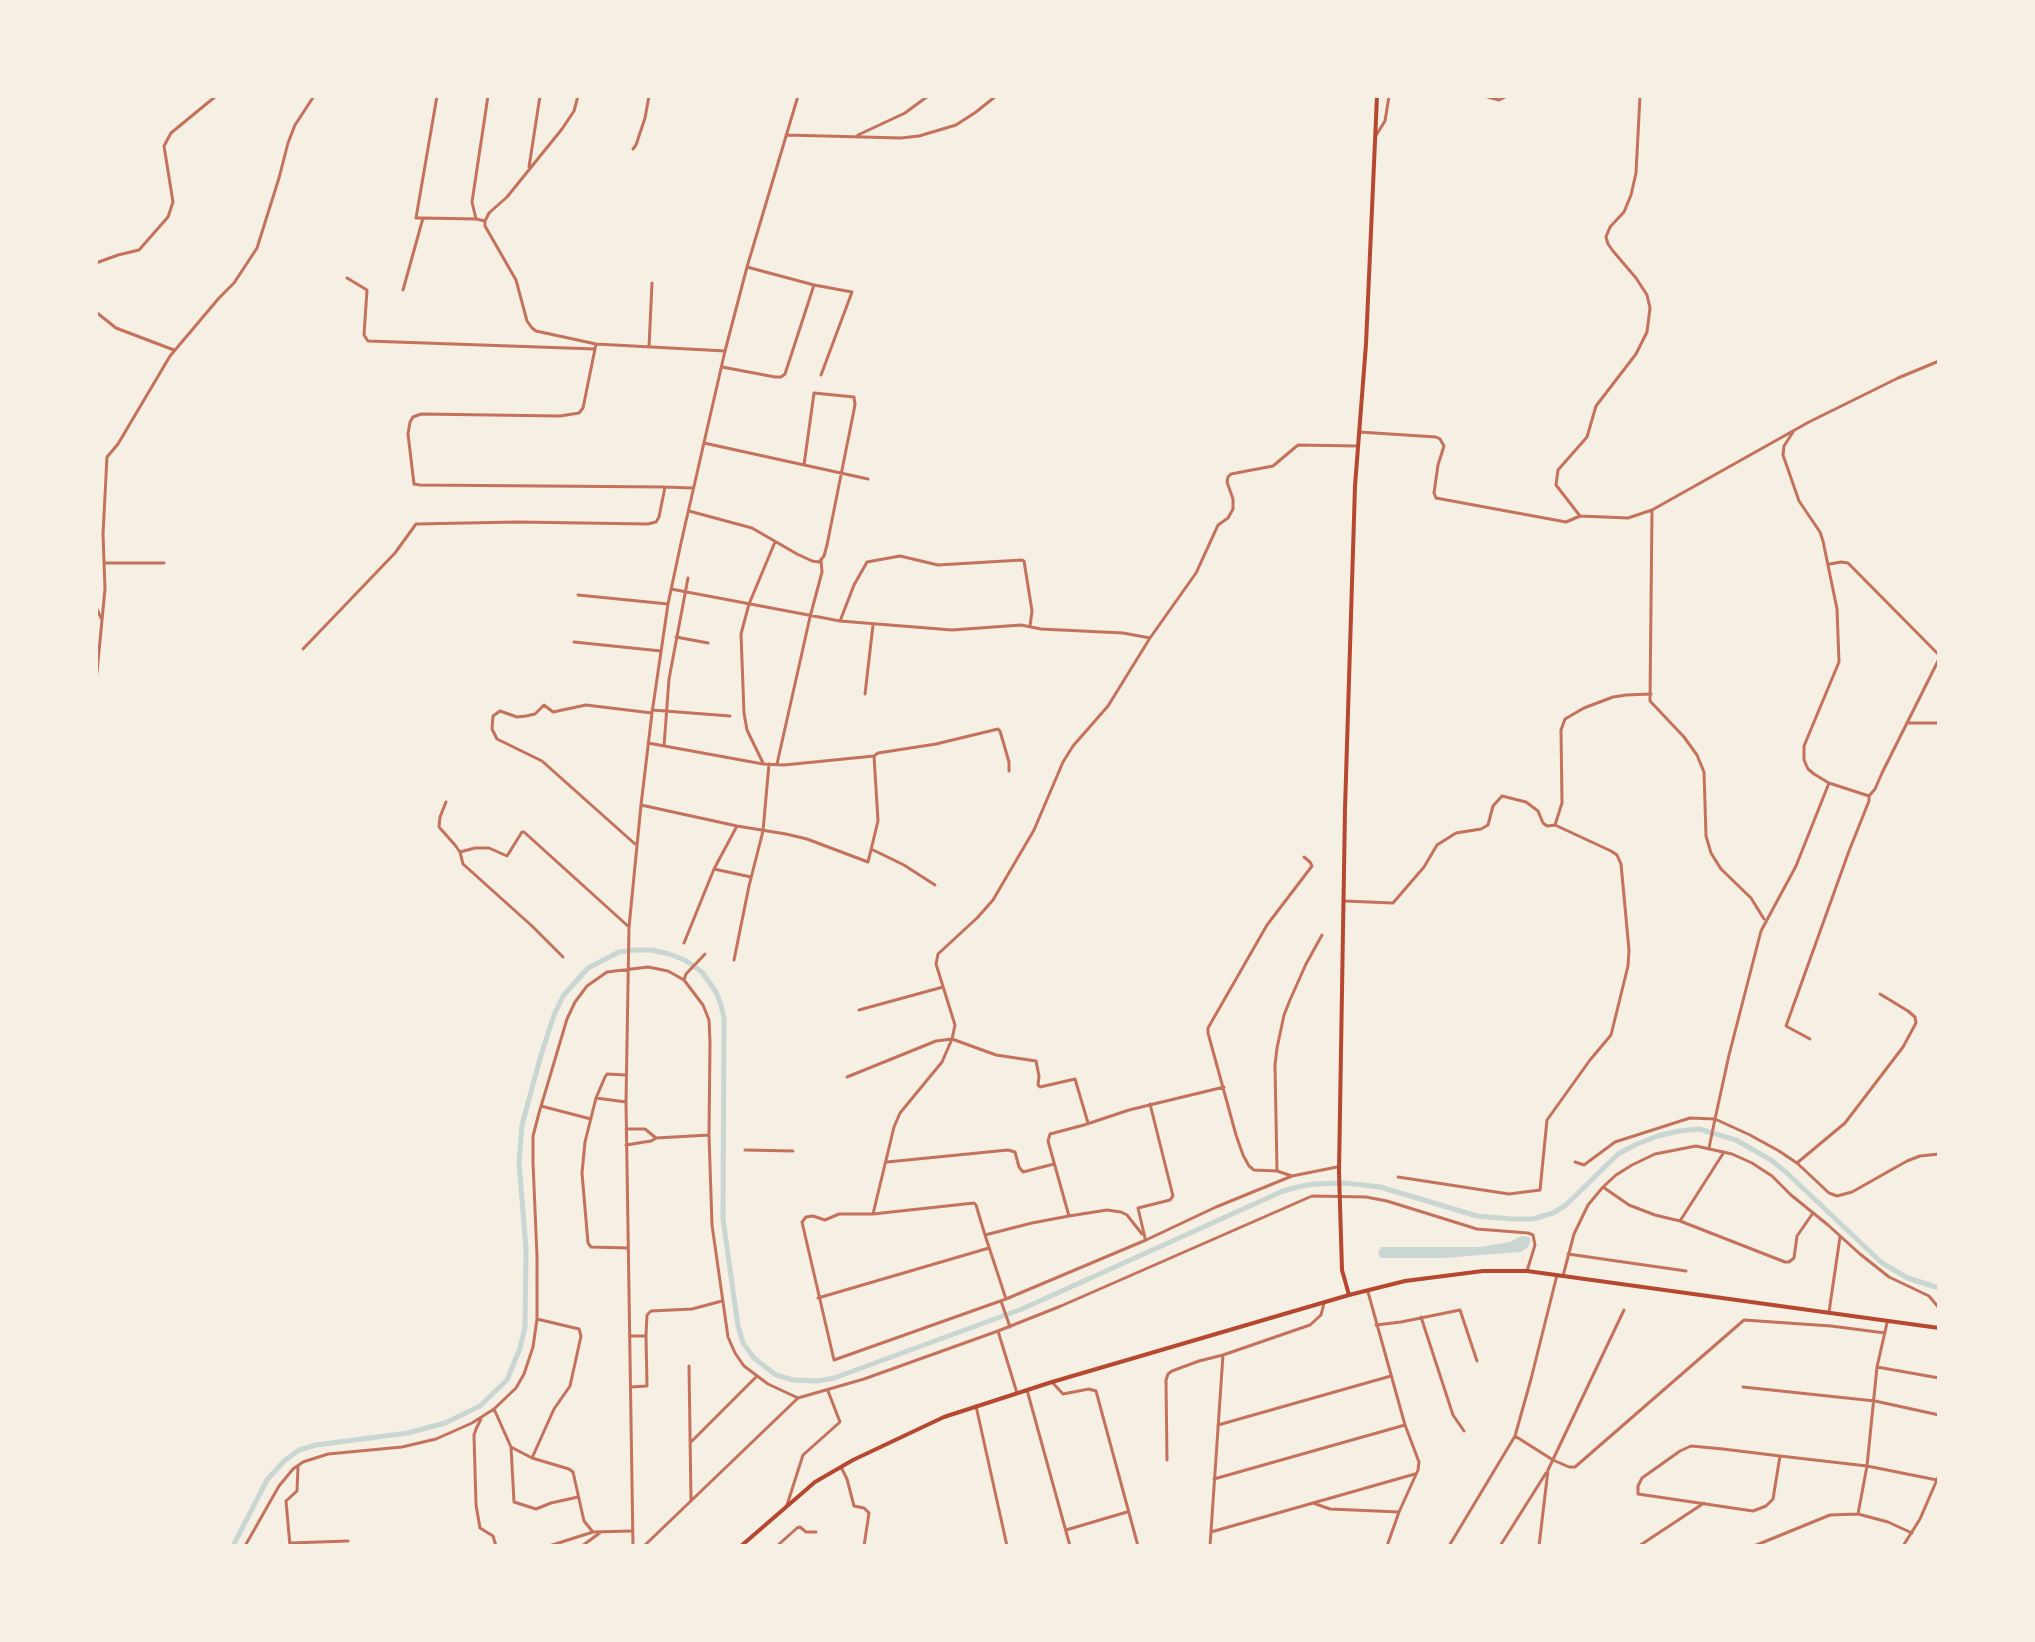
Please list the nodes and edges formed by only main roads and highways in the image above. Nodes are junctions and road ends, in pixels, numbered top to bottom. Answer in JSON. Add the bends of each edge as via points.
{"nodes":[{"id":1,"x":1377,"y":96,"type":"edge"},
{"id":2,"x":1349,"y":1295,"type":"junction"},
{"id":3,"x":1939,"y":1328,"type":"edge"},
{"id":4,"x":741,"y":1546,"type":"edge"}],
"edges":[{"from":1,"to":2,"type":"main road","via":[[1355,486],[1344,901],[1339,1169],[1342,1270]]},
{"from":2,"to":3,"type":"main road","via":[[1405,1281],[1527,1271]]},
{"from":2,"to":4,"type":"main road","via":[[944,1417],[815,1482]]}]}
